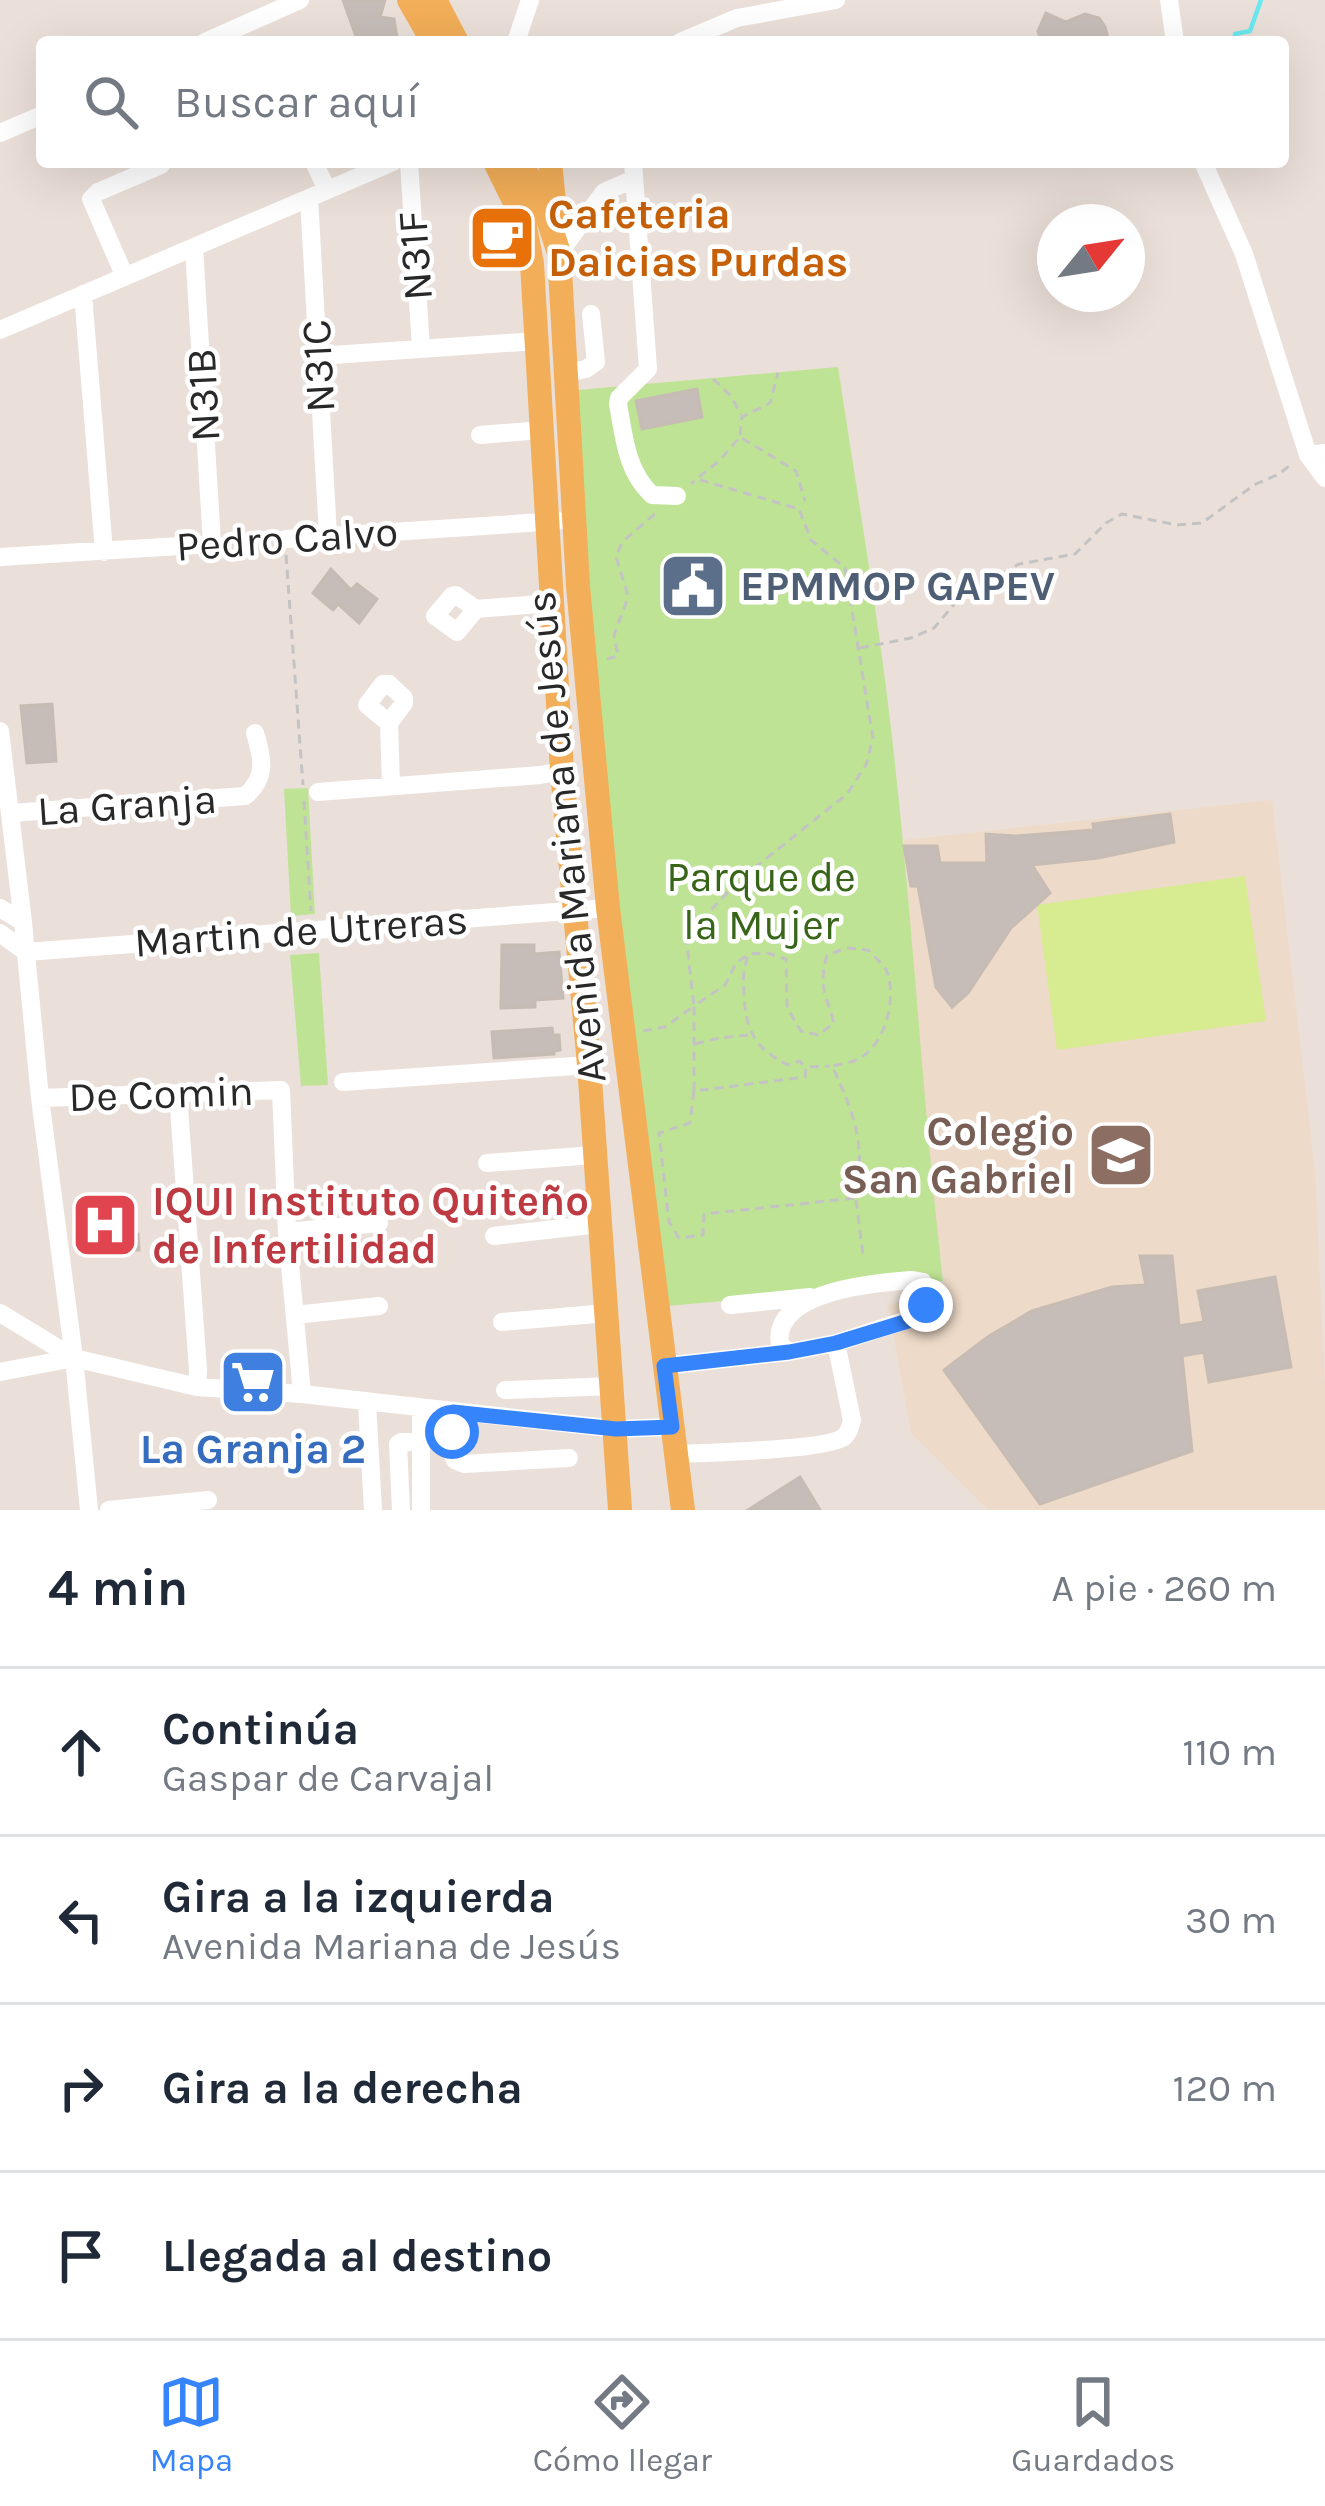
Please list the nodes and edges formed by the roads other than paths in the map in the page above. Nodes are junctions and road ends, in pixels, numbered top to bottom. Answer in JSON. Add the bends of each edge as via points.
{"nodes":[{"id":1,"x":300,"y":0,"type":"edge"},
{"id":2,"x":409,"y":0,"type":"edge"},
{"id":3,"x":435,"y":0,"type":"edge"},
{"id":4,"x":530,"y":0,"type":"edge"},
{"id":5,"x":836,"y":0,"type":"edge"},
{"id":6,"x":1168,"y":0,"type":"edge"},
{"id":7,"x":219,"y":36,"type":"edge"},
{"id":8,"x":430,"y":36,"type":"edge"},
{"id":9,"x":455,"y":36,"type":"edge"},
{"id":10,"x":518,"y":36,"type":"edge"},
{"id":11,"x":694,"y":36,"type":"edge"},
{"id":12,"x":1174,"y":36,"type":"edge"},
{"id":13,"x":36,"y":118,"type":"edge"},
{"id":14,"x":0,"y":133,"type":"edge"},
{"id":15,"x":154,"y":168,"type":"edge"},
{"id":16,"x":315,"y":168,"type":"edge"},
{"id":17,"x":379,"y":168,"type":"edge"},
{"id":18,"x":409,"y":168,"type":"edge"},
{"id":19,"x":497,"y":168,"type":"edge"},
{"id":20,"x":523,"y":168,"type":"edge"},
{"id":21,"x":551,"y":168,"type":"edge"},
{"id":22,"x":1206,"y":168,"type":"edge"},
{"id":23,"x":633,"y":170,"type":"edge"},
{"id":24,"x":318,"y":194,"type":"junction"},
{"id":25,"x":194,"y":247,"type":"junction"},
{"id":26,"x":559,"y":254,"type":"junction"},
{"id":27,"x":125,"y":277,"type":"junction"},
{"id":28,"x":83,"y":294,"type":"junction"},
{"id":29,"x":591,"y":314,"type":"dead end"},
{"id":30,"x":0,"y":330,"type":"edge"},
{"id":31,"x":537,"y":341,"type":"junction"},
{"id":32,"x":421,"y":349,"type":"junction"},
{"id":33,"x":318,"y":356,"type":"junction"},
{"id":34,"x":566,"y":373,"type":"junction"},
{"id":35,"x":542,"y":430,"type":"junction"},
{"id":36,"x":480,"y":435,"type":"dead end"},
{"id":37,"x":1317,"y":454,"type":"edge"},
{"id":38,"x":1325,"y":478,"type":"edge"},
{"id":39,"x":677,"y":496,"type":"road end"},
{"id":40,"x":547,"y":521,"type":"junction"},
{"id":41,"x":574,"y":521,"type":"junction"},
{"id":42,"x":328,"y":535,"type":"junction"},
{"id":43,"x":286,"y":539,"type":"road end"},
{"id":44,"x":212,"y":544,"type":"joint"},
{"id":45,"x":104,"y":552,"type":"junction"},
{"id":46,"x":0,"y":557,"type":"edge"},
{"id":47,"x":578,"y":586,"type":"junction"},
{"id":48,"x":551,"y":596,"type":"junction"},
{"id":49,"x":476,"y":609,"type":"dead end"},
{"id":50,"x":389,"y":723,"type":"dead end"},
{"id":51,"x":0,"y":730,"type":"edge"},
{"id":52,"x":255,"y":733,"type":"dead end"},
{"id":53,"x":562,"y":771,"type":"junction"},
{"id":54,"x":391,"y":786,"type":"junction"},
{"id":55,"x":318,"y":792,"type":"dead end"},
{"id":56,"x":11,"y":813,"type":"junction"},
{"id":57,"x":0,"y":908,"type":"edge"},
{"id":58,"x":608,"y":908,"type":"junction"},
{"id":59,"x":575,"y":911,"type":"junction"},
{"id":60,"x":23,"y":922,"type":"junction"},
{"id":61,"x":0,"y":932,"type":"edge"},
{"id":62,"x":26,"y":952,"type":"junction"},
{"id":63,"x":589,"y":1065,"type":"junction"},
{"id":64,"x":343,"y":1082,"type":"dead end"},
{"id":65,"x":178,"y":1094,"type":"junction"},
{"id":66,"x":40,"y":1098,"type":"junction"},
{"id":67,"x":594,"y":1155,"type":"junction"},
{"id":68,"x":487,"y":1162,"type":"dead end"},
{"id":69,"x":380,"y":1223,"type":"dead end"},
{"id":70,"x":599,"y":1224,"type":"junction"},
{"id":71,"x":287,"y":1232,"type":"junction"},
{"id":72,"x":494,"y":1236,"type":"dead end"},
{"id":73,"x":811,"y":1297,"type":"junction"},
{"id":74,"x":730,"y":1305,"type":"dead end"},
{"id":75,"x":379,"y":1306,"type":"dead end"},
{"id":76,"x":0,"y":1313,"type":"edge"},
{"id":77,"x":607,"y":1313,"type":"junction"},
{"id":78,"x":295,"y":1316,"type":"junction"},
{"id":79,"x":502,"y":1322,"type":"dead end"},
{"id":80,"x":836,"y":1343,"type":"junction"},
{"id":81,"x":789,"y":1352,"type":"junction"},
{"id":82,"x":74,"y":1358,"type":"junction"},
{"id":83,"x":664,"y":1366,"type":"junction"},
{"id":84,"x":0,"y":1372,"type":"edge"},
{"id":85,"x":613,"y":1386,"type":"junction"},
{"id":86,"x":196,"y":1387,"type":"junction"},
{"id":87,"x":505,"y":1390,"type":"dead end"},
{"id":88,"x":302,"y":1394,"type":"junction"},
{"id":89,"x":367,"y":1403,"type":"junction"},
{"id":90,"x":421,"y":1408,"type":"junction"},
{"id":91,"x":453,"y":1412,"type":"junction"},
{"id":92,"x":672,"y":1427,"type":"junction"},
{"id":93,"x":616,"y":1429,"type":"junction"},
{"id":94,"x":419,"y":1442,"type":"junction"},
{"id":95,"x":675,"y":1454,"type":"junction"},
{"id":96,"x":569,"y":1458,"type":"dead end"},
{"id":97,"x":208,"y":1500,"type":"dead end"},
{"id":98,"x":89,"y":1510,"type":"edge"},
{"id":99,"x":110,"y":1510,"type":"edge"},
{"id":100,"x":373,"y":1510,"type":"edge"},
{"id":101,"x":401,"y":1510,"type":"edge"},
{"id":102,"x":422,"y":1510,"type":"edge"},
{"id":103,"x":620,"y":1510,"type":"edge"},
{"id":104,"x":682,"y":1510,"type":"edge"}],
"edges":[{"from":1,"to":7,"type":"street"},
{"from":2,"to":8,"type":"main road"},
{"from":3,"to":9,"type":"main road"},
{"from":4,"to":10,"type":"street"},
{"from":5,"to":11,"type":"street","via":[[737,18]]},
{"from":6,"to":12,"type":"street"},
{"from":13,"to":14,"type":"street"},
{"from":15,"to":27,"type":"street","via":[[91,199]]},
{"from":16,"to":24,"type":"street"},
{"from":17,"to":24,"type":"street"},
{"from":18,"to":32,"type":"street","name":"N31F"},
{"from":19,"to":31,"type":"main road","name":"Avenida Mariana de Jesús","via":[[529,236]]},
{"from":20,"to":26,"type":"main road","name":"Avenida Mariana de Jesús"},
{"from":21,"to":26,"type":"main road"},
{"from":22,"to":37,"type":"street"},
{"from":23,"to":26,"type":"street","via":[[604,192]]},
{"from":23,"to":39,"type":"street","via":[[648,369],[618,404],[640,484],[652,495]]},
{"from":24,"to":25,"type":"street"},
{"from":24,"to":33,"type":"street","name":"N31C"},
{"from":25,"to":27,"type":"street"},
{"from":25,"to":44,"type":"street","name":"N31B"},
{"from":26,"to":34,"type":"main road","name":"Avenida Mariana de Jesús"},
{"from":27,"to":28,"type":"street"},
{"from":28,"to":30,"type":"street"},
{"from":28,"to":45,"type":"street"},
{"from":29,"to":34,"type":"street","via":[[596,362]]},
{"from":31,"to":32,"type":"street"},
{"from":31,"to":35,"type":"main road","name":"Avenida Mariana de Jesús"},
{"from":32,"to":33,"type":"street"},
{"from":33,"to":42,"type":"street","name":"N31C"},
{"from":34,"to":41,"type":"main road","name":"Avenida Mariana de Jesús"},
{"from":35,"to":36,"type":"street"},
{"from":35,"to":40,"type":"main road","name":"Avenida Mariana de Jesús"},
{"from":37,"to":38,"type":"street"},
{"from":40,"to":41,"type":"street","name":"Pedro Calvo"},
{"from":40,"to":42,"type":"street","name":"Pedro Calvo"},
{"from":40,"to":48,"type":"main road","name":"Avenida Mariana de Jesús"},
{"from":41,"to":47,"type":"main road","name":"Avenida Mariana de Jesús"},
{"from":42,"to":43,"type":"street","name":"Pedro Calvo"},
{"from":44,"to":45,"type":"street","name":"Pedro Calvo"},
{"from":45,"to":46,"type":"street","name":"Pedro Calvo"},
{"from":47,"to":48,"type":"main road"},
{"from":47,"to":58,"type":"main road","name":"Avenida Mariana de Jesús"},
{"from":48,"to":49,"type":"street"},
{"from":48,"to":53,"type":"main road","name":"Avenida Mariana de Jesús"},
{"from":50,"to":54,"type":"street"},
{"from":51,"to":56,"type":"street"},
{"from":52,"to":56,"type":"street","name":"La Granja","via":[[263,772],[245,796]]},
{"from":53,"to":54,"type":"street"},
{"from":53,"to":59,"type":"main road","name":"Avenida Mariana de Jesús"},
{"from":54,"to":55,"type":"street"},
{"from":56,"to":60,"type":"street"},
{"from":57,"to":60,"type":"street"},
{"from":58,"to":59,"type":"street","name":"Martin de Utreras"},
{"from":58,"to":83,"type":"main road","name":"Avenida Mariana de Jesús"},
{"from":59,"to":62,"type":"street","name":"Martin de Utreras"},
{"from":59,"to":63,"type":"main road","name":"Avenida Mariana de Jesús"},
{"from":60,"to":62,"type":"street"},
{"from":61,"to":62,"type":"street"},
{"from":62,"to":66,"type":"street"},
{"from":63,"to":64,"type":"street"},
{"from":63,"to":67,"type":"main road","name":"Avenida Mariana de Jesús"},
{"from":65,"to":66,"type":"street","name":"De Comin"},
{"from":65,"to":71,"type":"street","name":"De Comin","via":[[281,1090]]},
{"from":65,"to":86,"type":"street"},
{"from":66,"to":82,"type":"street"},
{"from":67,"to":68,"type":"street"},
{"from":67,"to":70,"type":"main road","name":"Avenida Mariana de Jesús"},
{"from":69,"to":71,"type":"street"},
{"from":70,"to":72,"type":"street"},
{"from":70,"to":77,"type":"main road","name":"Avenida Mariana de Jesús"},
{"from":71,"to":78,"type":"street"},
{"from":73,"to":74,"type":"street"},
{"from":73,"to":80,"type":"street","via":[[898,1281],[926,1286],[919,1316]]},
{"from":73,"to":81,"type":"street","via":[[779,1329]]},
{"from":75,"to":78,"type":"street"},
{"from":76,"to":82,"type":"street"},
{"from":77,"to":79,"type":"street"},
{"from":77,"to":85,"type":"main road","name":"Avenida Mariana de Jesús"},
{"from":78,"to":88,"type":"street"},
{"from":80,"to":81,"type":"street"},
{"from":80,"to":95,"type":"street","via":[[852,1420],[843,1438]]},
{"from":81,"to":83,"type":"street"},
{"from":82,"to":84,"type":"street"},
{"from":82,"to":86,"type":"street"},
{"from":82,"to":98,"type":"street"},
{"from":83,"to":92,"type":"main road","name":"Avenida Mariana de Jesús"},
{"from":85,"to":87,"type":"street"},
{"from":85,"to":93,"type":"main road","name":"Avenida Mariana de Jesús"},
{"from":86,"to":88,"type":"street"},
{"from":88,"to":89,"type":"street"},
{"from":89,"to":90,"type":"street"},
{"from":89,"to":100,"type":"street"},
{"from":90,"to":91,"type":"street"},
{"from":90,"to":94,"type":"street"},
{"from":91,"to":93,"type":"street"},
{"from":91,"to":96,"type":"street","via":[[452,1453],[464,1464]]},
{"from":92,"to":93,"type":"street"},
{"from":92,"to":95,"type":"main road","name":"Avenida Mariana de Jesús"},
{"from":93,"to":103,"type":"main road","name":"Avenida Mariana de Jesús"},
{"from":94,"to":101,"type":"street","via":[[398,1444]]},
{"from":94,"to":102,"type":"street"},
{"from":95,"to":104,"type":"main road","name":"Avenida Mariana de Jesús"},
{"from":97,"to":99,"type":"street"}]}
